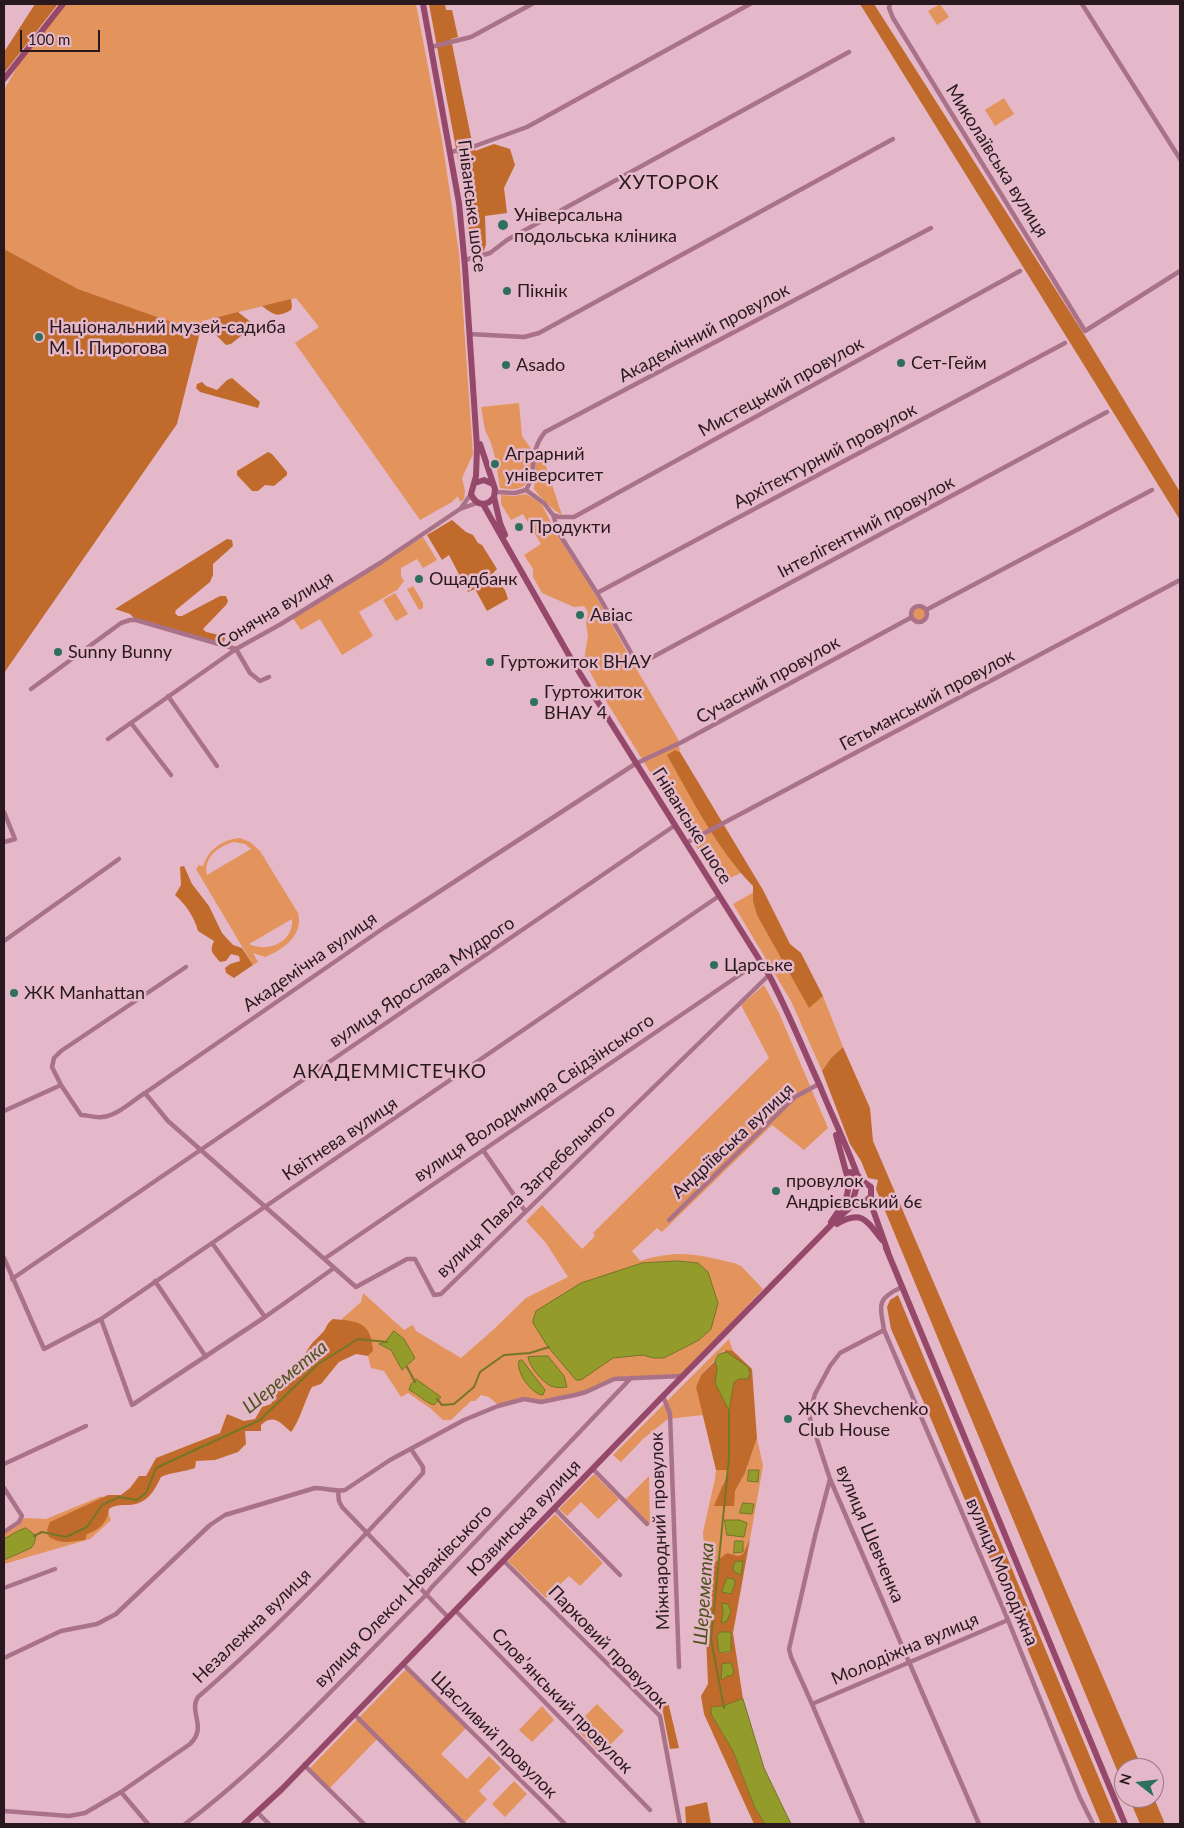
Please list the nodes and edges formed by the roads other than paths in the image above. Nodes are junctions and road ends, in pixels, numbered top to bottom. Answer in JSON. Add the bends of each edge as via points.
{"nodes":[{"id":1,"x":63,"y":4,"type":"edge"},
{"id":2,"x":423,"y":4,"type":"edge"},
{"id":3,"x":532,"y":4,"type":"edge"},
{"id":4,"x":750,"y":4,"type":"edge"},
{"id":5,"x":890,"y":4,"type":"edge"},
{"id":6,"x":1082,"y":4,"type":"edge"},
{"id":7,"x":431,"y":47,"type":"junction"},
{"id":8,"x":849,"y":52,"type":"dead end"},
{"id":9,"x":4,"y":79,"type":"edge"},
{"id":10,"x":893,"y":139,"type":"dead end"},
{"id":11,"x":451,"y":152,"type":"junction"},
{"id":12,"x":1180,"y":159,"type":"edge"},
{"id":13,"x":931,"y":228,"type":"dead end"},
{"id":14,"x":465,"y":260,"type":"junction"},
{"id":15,"x":1020,"y":271,"type":"dead end"},
{"id":16,"x":1180,"y":271,"type":"edge"},
{"id":17,"x":470,"y":334,"type":"junction"},
{"id":18,"x":1065,"y":343,"type":"dead end"},
{"id":19,"x":1107,"y":412,"type":"dead end"},
{"id":20,"x":474,"y":414,"type":"junction"},
{"id":21,"x":475,"y":483,"type":"junction"},
{"id":22,"x":493,"y":484,"type":"junction"},
{"id":23,"x":526,"y":490,"type":"junction"},
{"id":24,"x":1152,"y":490,"type":"dead end"},
{"id":25,"x":471,"y":494,"type":"junction"},
{"id":26,"x":495,"y":494,"type":"junction"},
{"id":27,"x":480,"y":504,"type":"junction"},
{"id":28,"x":460,"y":509,"type":"junction"},
{"id":29,"x":553,"y":515,"type":"junction"},
{"id":30,"x":516,"y":561,"type":"junction"},
{"id":31,"x":1180,"y":580,"type":"edge"},
{"id":32,"x":597,"y":593,"type":"junction"},
{"id":33,"x":926,"y":610,"type":"junction"},
{"id":34,"x":912,"y":617,"type":"junction"},
{"id":35,"x":236,"y":649,"type":"junction"},
{"id":36,"x":269,"y":677,"type":"dead end"},
{"id":37,"x":31,"y":689,"type":"dead end"},
{"id":38,"x":168,"y":696,"type":"junction"},
{"id":39,"x":131,"y":723,"type":"junction"},
{"id":40,"x":108,"y":739,"type":"dead end"},
{"id":41,"x":635,"y":764,"type":"junction"},
{"id":42,"x":217,"y":766,"type":"dead end"},
{"id":43,"x":171,"y":775,"type":"dead end"},
{"id":44,"x":4,"y":812,"type":"edge"},
{"id":45,"x":674,"y":826,"type":"junction"},
{"id":46,"x":4,"y":842,"type":"edge"},
{"id":47,"x":686,"y":843,"type":"junction"},
{"id":48,"x":119,"y":858,"type":"dead end"},
{"id":49,"x":719,"y":896,"type":"junction"},
{"id":50,"x":4,"y":941,"type":"edge"},
{"id":51,"x":760,"y":961,"type":"junction"},
{"id":52,"x":186,"y":967,"type":"dead end"},
{"id":53,"x":769,"y":975,"type":"junction"},
{"id":54,"x":819,"y":1084,"type":"junction"},
{"id":55,"x":61,"y":1085,"type":"junction"},
{"id":56,"x":145,"y":1093,"type":"junction"},
{"id":57,"x":4,"y":1111,"type":"edge"},
{"id":58,"x":831,"y":1112,"type":"junction"},
{"id":59,"x":836,"y":1135,"type":"junction"},
{"id":60,"x":199,"y":1150,"type":"junction"},
{"id":61,"x":483,"y":1150,"type":"junction"},
{"id":62,"x":866,"y":1184,"type":"junction"},
{"id":63,"x":855,"y":1190,"type":"junction"},
{"id":64,"x":871,"y":1196,"type":"junction"},
{"id":65,"x":862,"y":1201,"type":"junction"},
{"id":66,"x":265,"y":1208,"type":"junction"},
{"id":67,"x":525,"y":1211,"type":"junction"},
{"id":68,"x":669,"y":1220,"type":"dead end"},
{"id":69,"x":834,"y":1222,"type":"junction"},
{"id":70,"x":825,"y":1231,"type":"junction"},
{"id":71,"x":882,"y":1240,"type":"junction"},
{"id":72,"x":212,"y":1243,"type":"junction"},
{"id":73,"x":888,"y":1252,"type":"junction"},
{"id":74,"x":4,"y":1258,"type":"edge"},
{"id":75,"x":324,"y":1259,"type":"junction"},
{"id":76,"x":334,"y":1268,"type":"junction"},
{"id":77,"x":12,"y":1279,"type":"junction"},
{"id":78,"x":155,"y":1281,"type":"junction"},
{"id":79,"x":902,"y":1287,"type":"junction"},
{"id":80,"x":265,"y":1317,"type":"junction"},
{"id":81,"x":101,"y":1319,"type":"junction"},
{"id":82,"x":884,"y":1330,"type":"junction"},
{"id":83,"x":206,"y":1357,"type":"junction"},
{"id":84,"x":682,"y":1376,"type":"junction"},
{"id":85,"x":631,"y":1378,"type":"junction"},
{"id":86,"x":663,"y":1396,"type":"junction"},
{"id":87,"x":86,"y":1426,"type":"dead end"},
{"id":88,"x":411,"y":1449,"type":"junction"},
{"id":89,"x":4,"y":1464,"type":"edge"},
{"id":90,"x":593,"y":1469,"type":"junction"},
{"id":91,"x":830,"y":1479,"type":"junction"},
{"id":92,"x":4,"y":1488,"type":"edge"},
{"id":93,"x":338,"y":1491,"type":"junction"},
{"id":94,"x":554,"y":1508,"type":"junction"},
{"id":95,"x":647,"y":1524,"type":"dead end"},
{"id":96,"x":4,"y":1532,"type":"edge"},
{"id":97,"x":366,"y":1534,"type":"junction"},
{"id":98,"x":504,"y":1561,"type":"junction"},
{"id":99,"x":55,"y":1569,"type":"dead end"},
{"id":100,"x":620,"y":1575,"type":"dead end"},
{"id":101,"x":4,"y":1588,"type":"edge"},
{"id":102,"x":426,"y":1595,"type":"junction"},
{"id":103,"x":455,"y":1610,"type":"junction"},
{"id":104,"x":448,"y":1617,"type":"junction"},
{"id":105,"x":1008,"y":1620,"type":"junction"},
{"id":106,"x":4,"y":1658,"type":"edge"},
{"id":107,"x":910,"y":1662,"type":"junction"},
{"id":108,"x":403,"y":1664,"type":"junction"},
{"id":109,"x":679,"y":1667,"type":"dead end"},
{"id":110,"x":812,"y":1704,"type":"junction"},
{"id":111,"x":354,"y":1714,"type":"junction"},
{"id":112,"x":304,"y":1765,"type":"junction"},
{"id":113,"x":121,"y":1792,"type":"junction"},
{"id":114,"x":650,"y":1810,"type":"dead end"},
{"id":115,"x":4,"y":1811,"type":"edge"},
{"id":116,"x":257,"y":1812,"type":"junction"},
{"id":117,"x":148,"y":1824,"type":"edge"},
{"id":118,"x":185,"y":1824,"type":"edge"},
{"id":119,"x":244,"y":1824,"type":"edge"},
{"id":120,"x":269,"y":1824,"type":"edge"},
{"id":121,"x":364,"y":1824,"type":"edge"},
{"id":122,"x":464,"y":1824,"type":"edge"},
{"id":123,"x":565,"y":1824,"type":"edge"},
{"id":124,"x":680,"y":1824,"type":"edge"},
{"id":125,"x":863,"y":1824,"type":"edge"},
{"id":126,"x":979,"y":1824,"type":"edge"},
{"id":127,"x":1093,"y":1824,"type":"edge"},
{"id":128,"x":1125,"y":1824,"type":"edge"}],
"edges":[{"from":1,"to":9,"type":"main road"},
{"from":2,"to":7,"type":"main road","name":"Гніванське шосе"},
{"from":3,"to":7,"type":"street","via":[[471,37]]},
{"from":4,"to":11,"type":"street","via":[[527,127]]},
{"from":5,"to":16,"type":"street","name":"Миколаївська вулиця","via":[[893,18],[1085,331]]},
{"from":6,"to":12,"type":"street"},
{"from":7,"to":11,"type":"main road","name":"Гніванське шосе"},
{"from":8,"to":14,"type":"street","via":[[507,240],[490,253]]},
{"from":10,"to":17,"type":"street","via":[[539,333],[524,337]]},
{"from":11,"to":14,"type":"main road","name":"Гніванське шосе"},
{"from":13,"to":23,"type":"street","name":"Академічний провулок","via":[[545,432],[535,447],[531,482]]},
{"from":14,"to":17,"type":"main road","name":"Гніванське шосе"},
{"from":15,"to":29,"type":"street","name":"Мистецький провулок","via":[[574,517]]},
{"from":17,"to":20,"type":"main road","name":"Гніванське шосе"},
{"from":18,"to":32,"type":"street","name":"Архітектурний провулок"},
{"from":19,"to":32,"type":"street","name":"Інтелігентний провулок","via":[[638,665]]},
{"from":20,"to":21,"type":"main road","name":"Гніванське шосе","via":[[477,447]]},
{"from":20,"to":22,"type":"main road","name":"Гніванське шосе","via":[[480,447]]},
{"from":21,"to":22,"type":"main road","via":[[484,480]]},
{"from":21,"to":25,"type":"main road","name":"Гніванське шосе"},
{"from":22,"to":26,"type":"main road","name":"Гніванське шосе"},
{"from":23,"to":26,"type":"street"},
{"from":23,"to":29,"type":"street","via":[[544,503]]},
{"from":24,"to":33,"type":"street"},
{"from":25,"to":27,"type":"main road","name":"Гніванське шосе"},
{"from":25,"to":28,"type":"street"},
{"from":26,"to":27,"type":"main road","via":[[490,502]]},
{"from":26,"to":30,"type":"main road","name":"Гніванське шосе","via":[[500,523]]},
{"from":27,"to":28,"type":"street"},
{"from":27,"to":30,"type":"main road","name":"Гніванське шосе"},
{"from":28,"to":35,"type":"street","name":"Сонячна вулиця","via":[[380,563]]},
{"from":29,"to":32,"type":"street","via":[[560,535]]},
{"from":30,"to":41,"type":"main road","name":"Гніванське шосе"},
{"from":31,"to":47,"type":"street","name":"Гетьманський провулок"},
{"from":33,"to":34,"type":"street","via":[[916,606],[911,612]]},
{"from":33,"to":34,"type":"street","via":[[927,616],[923,621],[918,622]]},
{"from":34,"to":41,"type":"street","name":"Сучасний провулок","via":[[682,742]]},
{"from":35,"to":36,"type":"street","via":[[250,674],[260,681]]},
{"from":35,"to":37,"type":"street","via":[[127,620]]},
{"from":35,"to":38,"type":"street","name":"Сонячна вулиця"},
{"from":38,"to":39,"type":"street","name":"Сонячна вулиця"},
{"from":38,"to":42,"type":"street"},
{"from":39,"to":40,"type":"street","name":"Сонячна вулиця"},
{"from":39,"to":43,"type":"street"},
{"from":41,"to":45,"type":"main road","name":"Гніванське шосе"},
{"from":41,"to":56,"type":"street","name":"Академічна вулиця","via":[[385,927]]},
{"from":44,"to":46,"type":"street","via":[[15,839]]},
{"from":45,"to":47,"type":"main road","name":"Гніванське шосе"},
{"from":45,"to":60,"type":"street","name":"вулиця Ярослава Мудрого"},
{"from":47,"to":49,"type":"main road","name":"Гніванське шосе"},
{"from":48,"to":50,"type":"street"},
{"from":49,"to":51,"type":"main road","name":"Гніванське шосе"},
{"from":49,"to":66,"type":"street","name":"Квітнева вулиця"},
{"from":51,"to":53,"type":"main road","name":"Гніванське шосе"},
{"from":51,"to":61,"type":"street","name":"вулиця Володимира Свідзінського"},
{"from":52,"to":55,"type":"street","name":"Академічна вулиця","via":[[61,1051],[52,1066]]},
{"from":53,"to":54,"type":"main road","name":"Гніванське шосе"},
{"from":53,"to":67,"type":"street","name":"вулиця Павла Загребельного"},
{"from":54,"to":58,"type":"main road","name":"Гніванське шосе"},
{"from":54,"to":68,"type":"street","name":"Андріївська вулиця","via":[[795,1097]]},
{"from":55,"to":56,"type":"street","name":"Академічна вулиця","via":[[81,1115],[100,1118],[111,1115]]},
{"from":55,"to":57,"type":"street"},
{"from":56,"to":60,"type":"street","name":"вулиця Павла Загребельного","via":[[168,1121]]},
{"from":58,"to":59,"type":"main road","name":"Гніванське шосе"},
{"from":58,"to":62,"type":"main road","name":"Гніванське шосе","via":[[857,1174]]},
{"from":59,"to":63,"type":"main road","name":"Гніванське шосе"},
{"from":59,"to":70,"type":"main road","via":[[848,1177],[848,1190],[844,1203]]},
{"from":60,"to":66,"type":"street","name":"вулиця Павла Загребельного"},
{"from":60,"to":77,"type":"street","name":"вулиця Ярослава Мудрого"},
{"from":61,"to":67,"type":"street"},
{"from":61,"to":75,"type":"street","name":"вулиця Володимира Свідзінського"},
{"from":62,"to":63,"type":"main road","via":[[860,1184]]},
{"from":62,"to":64,"type":"main road","via":[[872,1190]]},
{"from":63,"to":65,"type":"main road","via":[[856,1198]]},
{"from":63,"to":69,"type":"main road","via":[[850,1203]]},
{"from":64,"to":65,"type":"main road"},
{"from":64,"to":73,"type":"main road"},
{"from":65,"to":69,"type":"main road","via":[[856,1202]]},
{"from":65,"to":71,"type":"main road","via":[[867,1204]]},
{"from":66,"to":72,"type":"street","name":"Квітнева вулиця"},
{"from":66,"to":75,"type":"street","name":"вулиця Павла Загребельного"},
{"from":67,"to":76,"type":"street","name":"вулиця Павла Загребельного","via":[[438,1296],[434,1295],[416,1259],[407,1259],[356,1287]]},
{"from":69,"to":70,"type":"main road"},
{"from":70,"to":71,"type":"main road","via":[[849,1218],[859,1217],[868,1222]]},
{"from":70,"to":84,"type":"main road","name":"Юзвинська вулиця"},
{"from":71,"to":73,"type":"main road"},
{"from":72,"to":78,"type":"street","name":"Квітнева вулиця"},
{"from":72,"to":80,"type":"street"},
{"from":73,"to":79,"type":"main road"},
{"from":74,"to":77,"type":"street"},
{"from":75,"to":76,"type":"street","name":"вулиця Павла Загребельного"},
{"from":76,"to":80,"type":"street"},
{"from":77,"to":81,"type":"street","name":"Квітнева вулиця","via":[[44,1349]]},
{"from":78,"to":81,"type":"street","name":"Квітнева вулиця"},
{"from":78,"to":83,"type":"street"},
{"from":79,"to":82,"type":"street","via":[[886,1295],[880,1305]]},
{"from":79,"to":128,"type":"main road"},
{"from":80,"to":83,"type":"street"},
{"from":81,"to":83,"type":"street","via":[[132,1405]]},
{"from":82,"to":91,"type":"street","name":"вулиця Шевченка","via":[[840,1353],[816,1394],[809,1414]]},
{"from":82,"to":105,"type":"street","name":"вулиця Молодіжна"},
{"from":84,"to":85,"type":"street"},
{"from":84,"to":86,"type":"main road","name":"Юзвинська вулиця"},
{"from":85,"to":88,"type":"street","via":[[611,1379],[586,1392],[544,1402],[524,1399],[498,1406],[464,1420]]},
{"from":85,"to":102,"type":"street","name":"вулиця Олекси Новаківського"},
{"from":86,"to":90,"type":"main road","name":"Юзвинська вулиця"},
{"from":86,"to":109,"type":"street","name":"Міжнародний провулок","via":[[670,1414]]},
{"from":87,"to":89,"type":"street"},
{"from":88,"to":93,"type":"street","via":[[383,1463],[348,1489]]},
{"from":88,"to":97,"type":"street","name":"Незалежна вулиця","via":[[423,1467],[423,1473]]},
{"from":90,"to":94,"type":"main road","name":"Юзвинська вулиця"},
{"from":90,"to":95,"type":"street"},
{"from":91,"to":107,"type":"street","name":"вулиця Шевченка"},
{"from":91,"to":110,"type":"street","via":[[789,1649]]},
{"from":92,"to":96,"type":"street","via":[[22,1516]]},
{"from":93,"to":97,"type":"street","via":[[342,1507]]},
{"from":93,"to":106,"type":"street","via":[[315,1488],[225,1515],[109,1618],[93,1625],[61,1631]]},
{"from":94,"to":98,"type":"main road","name":"Юзвинська вулиця"},
{"from":94,"to":100,"type":"street"},
{"from":97,"to":102,"type":"street"},
{"from":97,"to":113,"type":"street","name":"Незалежна вулиця","via":[[248,1654],[198,1697],[194,1706],[197,1736],[193,1742]]},
{"from":98,"to":103,"type":"main road","name":"Юзвинська вулиця"},
{"from":98,"to":124,"type":"street","name":"Парковий провулок","via":[[660,1716]]},
{"from":99,"to":101,"type":"street"},
{"from":102,"to":104,"type":"street"},
{"from":102,"to":118,"type":"street","name":"вулиця Олекси Новаківського","via":[[250,1772]]},
{"from":103,"to":104,"type":"main road","name":"Юзвинська вулиця"},
{"from":103,"to":114,"type":"street","name":"Словʼянський провулок"},
{"from":104,"to":108,"type":"main road","name":"Юзвинська вулиця"},
{"from":105,"to":107,"type":"street","name":"Молодіжна вулиця"},
{"from":105,"to":127,"type":"street","name":"вулиця Молодіжна"},
{"from":107,"to":110,"type":"street","name":"Молодіжна вулиця"},
{"from":107,"to":126,"type":"street","name":"вулиця Шевченка"},
{"from":108,"to":111,"type":"main road","name":"Юзвинська вулиця"},
{"from":108,"to":123,"type":"street","name":"Щасливий провулок"},
{"from":110,"to":125,"type":"street"},
{"from":111,"to":112,"type":"main road","name":"Юзвинська вулиця"},
{"from":111,"to":122,"type":"street"},
{"from":112,"to":116,"type":"main road","name":"Юзвинська вулиця"},
{"from":112,"to":121,"type":"street"},
{"from":113,"to":115,"type":"street","name":"Незалежна вулиця","via":[[76,1815]]},
{"from":113,"to":117,"type":"street"},
{"from":116,"to":119,"type":"main road","name":"Юзвинська вулиця"},
{"from":116,"to":120,"type":"street"}]}
